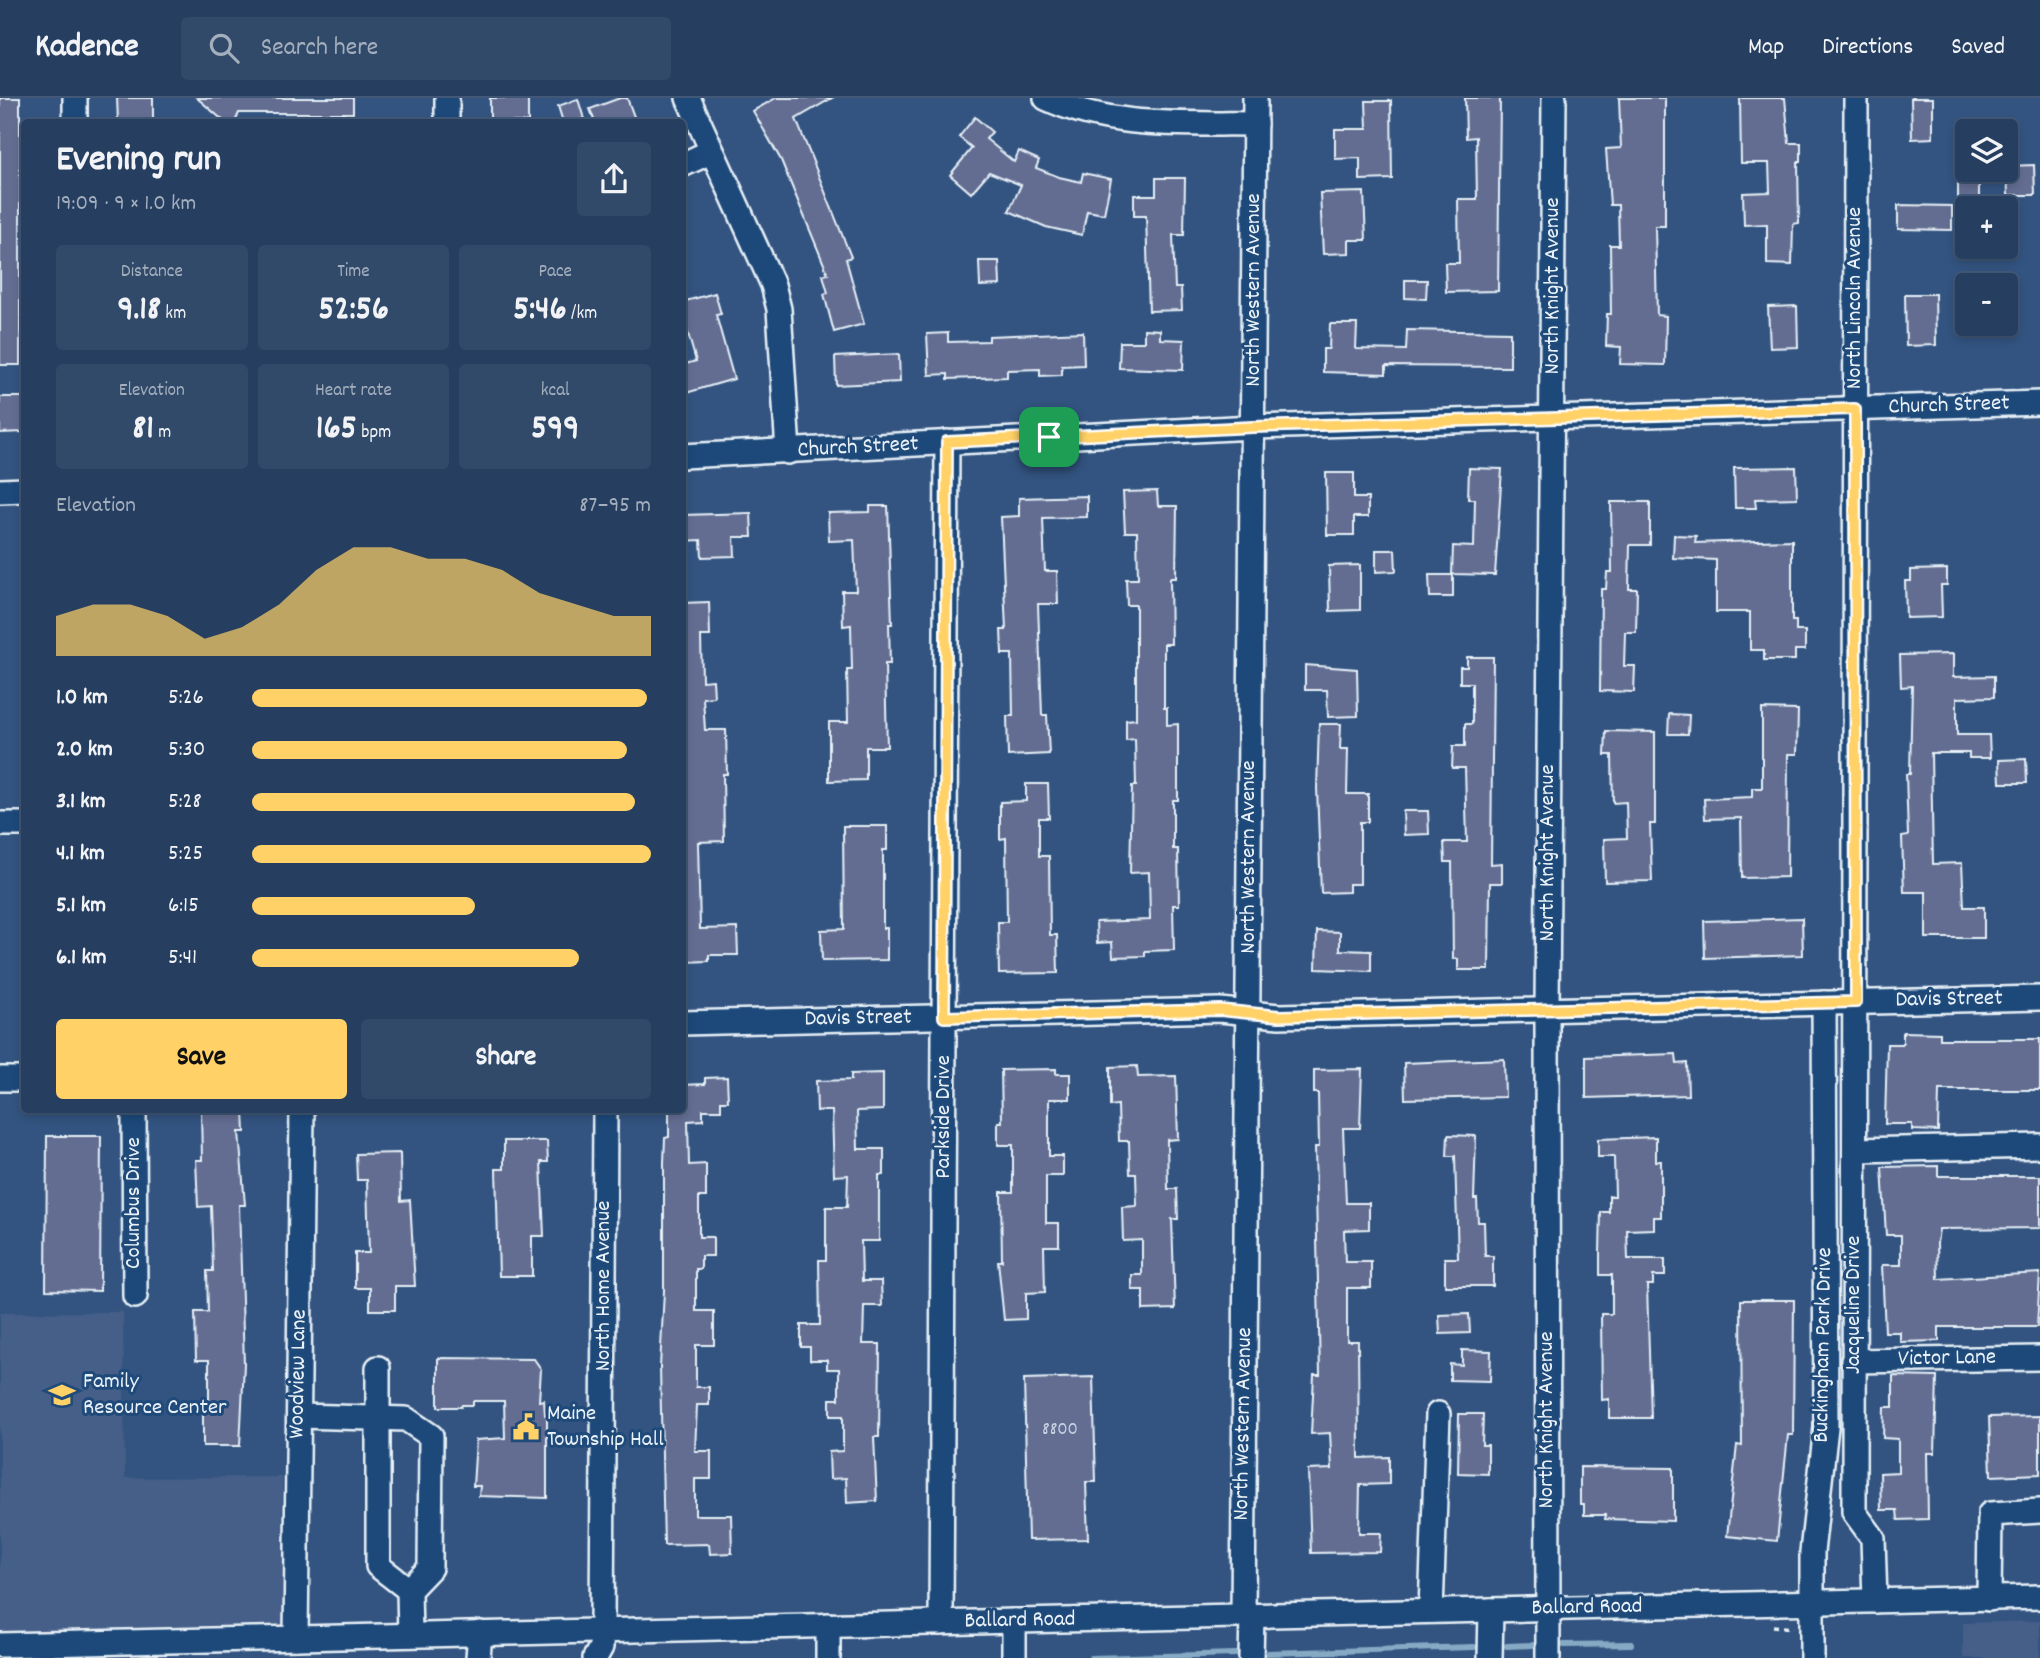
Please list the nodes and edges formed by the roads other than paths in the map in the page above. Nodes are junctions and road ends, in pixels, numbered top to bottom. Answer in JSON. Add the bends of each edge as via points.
{"nodes":[{"id":1,"x":75,"y":98,"type":"edge"},
{"id":2,"x":447,"y":98,"type":"edge"},
{"id":3,"x":688,"y":98,"type":"edge"},
{"id":4,"x":1046,"y":98,"type":"edge"},
{"id":5,"x":1255,"y":98,"type":"edge"},
{"id":6,"x":1554,"y":98,"type":"edge"},
{"id":7,"x":1856,"y":98,"type":"edge"},
{"id":8,"x":75,"y":119,"type":"edge"},
{"id":9,"x":447,"y":119,"type":"edge"},
{"id":10,"x":1255,"y":124,"type":"junction"},
{"id":11,"x":710,"y":152,"type":"junction"},
{"id":12,"x":686,"y":163,"type":"edge"},
{"id":13,"x":2040,"y":402,"type":"edge"},
{"id":14,"x":1855,"y":409,"type":"junction"},
{"id":15,"x":1552,"y":418,"type":"junction"},
{"id":16,"x":1253,"y":427,"type":"junction"},
{"id":17,"x":947,"y":442,"type":"junction"},
{"id":18,"x":788,"y":452,"type":"junction"},
{"id":19,"x":686,"y":456,"type":"edge"},
{"id":20,"x":21,"y":490,"type":"edge"},
{"id":21,"x":0,"y":491,"type":"edge"},
{"id":22,"x":0,"y":824,"type":"edge"},
{"id":23,"x":21,"y":824,"type":"edge"},
{"id":24,"x":2040,"y":998,"type":"edge"},
{"id":25,"x":1856,"y":1002,"type":"junction"},
{"id":26,"x":1824,"y":1003,"type":"junction"},
{"id":27,"x":1547,"y":1010,"type":"junction"},
{"id":28,"x":1248,"y":1013,"type":"junction"},
{"id":29,"x":944,"y":1017,"type":"junction"},
{"id":30,"x":686,"y":1023,"type":"edge"},
{"id":31,"x":0,"y":1079,"type":"edge"},
{"id":32,"x":21,"y":1079,"type":"edge"},
{"id":33,"x":134,"y":1113,"type":"edge"},
{"id":34,"x":302,"y":1113,"type":"edge"},
{"id":35,"x":605,"y":1113,"type":"edge"},
{"id":36,"x":2040,"y":1146,"type":"edge"},
{"id":37,"x":1855,"y":1150,"type":"junction"},
{"id":38,"x":135,"y":1296,"type":"dead end"},
{"id":39,"x":2040,"y":1358,"type":"edge"},
{"id":40,"x":1853,"y":1360,"type":"junction"},
{"id":41,"x":378,"y":1368,"type":"dead end"},
{"id":42,"x":1438,"y":1414,"type":"dead end"},
{"id":43,"x":299,"y":1416,"type":"junction"},
{"id":44,"x":378,"y":1418,"type":"junction"},
{"id":45,"x":2040,"y":1510,"type":"edge"},
{"id":46,"x":409,"y":1590,"type":"junction"},
{"id":47,"x":2040,"y":1597,"type":"edge"},
{"id":48,"x":1989,"y":1598,"type":"junction"},
{"id":49,"x":1875,"y":1601,"type":"junction"},
{"id":50,"x":1811,"y":1602,"type":"junction"},
{"id":51,"x":1547,"y":1609,"type":"junction"},
{"id":52,"x":1491,"y":1610,"type":"junction"},
{"id":53,"x":1431,"y":1611,"type":"junction"},
{"id":54,"x":1247,"y":1616,"type":"junction"},
{"id":55,"x":1014,"y":1621,"type":"junction"},
{"id":56,"x":941,"y":1623,"type":"junction"},
{"id":57,"x":828,"y":1625,"type":"junction"},
{"id":58,"x":480,"y":1633,"type":"junction"},
{"id":59,"x":410,"y":1635,"type":"junction"},
{"id":60,"x":296,"y":1638,"type":"junction"},
{"id":61,"x":0,"y":1645,"type":"edge"},
{"id":62,"x":602,"y":1648,"type":"edge"},
{"id":63,"x":478,"y":1658,"type":"edge"},
{"id":64,"x":828,"y":1658,"type":"edge"},
{"id":65,"x":1014,"y":1658,"type":"edge"},
{"id":66,"x":1251,"y":1658,"type":"edge"},
{"id":67,"x":1490,"y":1658,"type":"edge"},
{"id":68,"x":1548,"y":1658,"type":"edge"},
{"id":69,"x":1812,"y":1658,"type":"edge"}],
"edges":[{"from":1,"to":8,"type":"street"},
{"from":2,"to":9,"type":"street"},
{"from":3,"to":11,"type":"street"},
{"from":4,"to":10,"type":"street","via":[[1103,118],[1143,123]]},
{"from":5,"to":10,"type":"street","name":"North Western Avenue"},
{"from":6,"to":15,"type":"street","name":"North Knight Avenue"},
{"from":7,"to":14,"type":"street","name":"North Lincoln Avenue"},
{"from":10,"to":16,"type":"street","name":"North Western Avenue"},
{"from":11,"to":12,"type":"street"},
{"from":11,"to":18,"type":"street","via":[[773,285],[779,309]]},
{"from":13,"to":14,"type":"street","name":"Church Street"},
{"from":14,"to":15,"type":"street","name":"Church Street"},
{"from":14,"to":25,"type":"street","name":"North Lincoln Avenue"},
{"from":15,"to":16,"type":"street","name":"Church Street"},
{"from":15,"to":27,"type":"street","name":"North Knight Avenue"},
{"from":16,"to":17,"type":"street","name":"Church Street"},
{"from":16,"to":28,"type":"street","name":"North Western Avenue"},
{"from":17,"to":18,"type":"street","name":"Church Street"},
{"from":17,"to":29,"type":"street","name":"Parkside Drive"},
{"from":18,"to":19,"type":"street","name":"Church Street"},
{"from":20,"to":21,"type":"street"},
{"from":22,"to":23,"type":"street"},
{"from":24,"to":25,"type":"street","name":"Davis Street"},
{"from":25,"to":26,"type":"street","name":"Davis Street"},
{"from":25,"to":37,"type":"street","name":"Jacqueline Drive"},
{"from":26,"to":27,"type":"street","name":"Davis Street"},
{"from":26,"to":50,"type":"street","name":"Buckingham Park Drive","via":[[1826,1427]]},
{"from":27,"to":28,"type":"street","name":"Davis Street"},
{"from":27,"to":51,"type":"street","name":"North Knight Avenue"},
{"from":28,"to":29,"type":"street","name":"Davis Street"},
{"from":28,"to":54,"type":"street","name":"North Western Avenue"},
{"from":29,"to":30,"type":"street","name":"Davis Street"},
{"from":29,"to":56,"type":"street","name":"Parkside Drive"},
{"from":31,"to":32,"type":"street"},
{"from":33,"to":38,"type":"street","name":"Columbus Drive"},
{"from":34,"to":43,"type":"street","name":"Woodview Lane"},
{"from":35,"to":62,"type":"street","name":"North Home Avenue"},
{"from":36,"to":37,"type":"street"},
{"from":37,"to":40,"type":"street","name":"Jacqueline Drive"},
{"from":39,"to":40,"type":"street","name":"Victor Lane"},
{"from":40,"to":49,"type":"street","name":"Jacqueline Drive","via":[[1854,1512],[1873,1538]]},
{"from":41,"to":44,"type":"street"},
{"from":42,"to":53,"type":"street"},
{"from":43,"to":44,"type":"street"},
{"from":43,"to":60,"type":"street","name":"Woodview Lane"},
{"from":44,"to":46,"type":"street","via":[[377,1566]]},
{"from":44,"to":46,"type":"street","via":[[406,1419],[431,1436],[430,1567]]},
{"from":45,"to":48,"type":"street","via":[[1990,1514]]},
{"from":46,"to":59,"type":"street"},
{"from":47,"to":48,"type":"street","name":"Ballard Road"},
{"from":48,"to":49,"type":"street","name":"Ballard Road"},
{"from":49,"to":50,"type":"street","name":"Ballard Road"},
{"from":50,"to":51,"type":"street","name":"Ballard Road"},
{"from":50,"to":69,"type":"street","name":"Buckingham Park Drive"},
{"from":51,"to":52,"type":"street","name":"Ballard Road"},
{"from":51,"to":68,"type":"street","name":"North Knight Avenue"},
{"from":52,"to":53,"type":"street","name":"Ballard Road"},
{"from":52,"to":67,"type":"street"},
{"from":53,"to":54,"type":"street","name":"Ballard Road"},
{"from":54,"to":55,"type":"street","name":"Ballard Road"},
{"from":54,"to":66,"type":"street","name":"North Western Avenue"},
{"from":55,"to":56,"type":"street","name":"Ballard Road"},
{"from":55,"to":65,"type":"street"},
{"from":56,"to":57,"type":"street","name":"Ballard Road"},
{"from":57,"to":62,"type":"street","name":"Ballard Road"},
{"from":57,"to":64,"type":"street"},
{"from":58,"to":59,"type":"street","name":"Ballard Road"},
{"from":58,"to":62,"type":"street","name":"Ballard Road"},
{"from":58,"to":63,"type":"street"},
{"from":59,"to":60,"type":"street","name":"Ballard Road"},
{"from":60,"to":61,"type":"street","name":"Ballard Road"}]}
